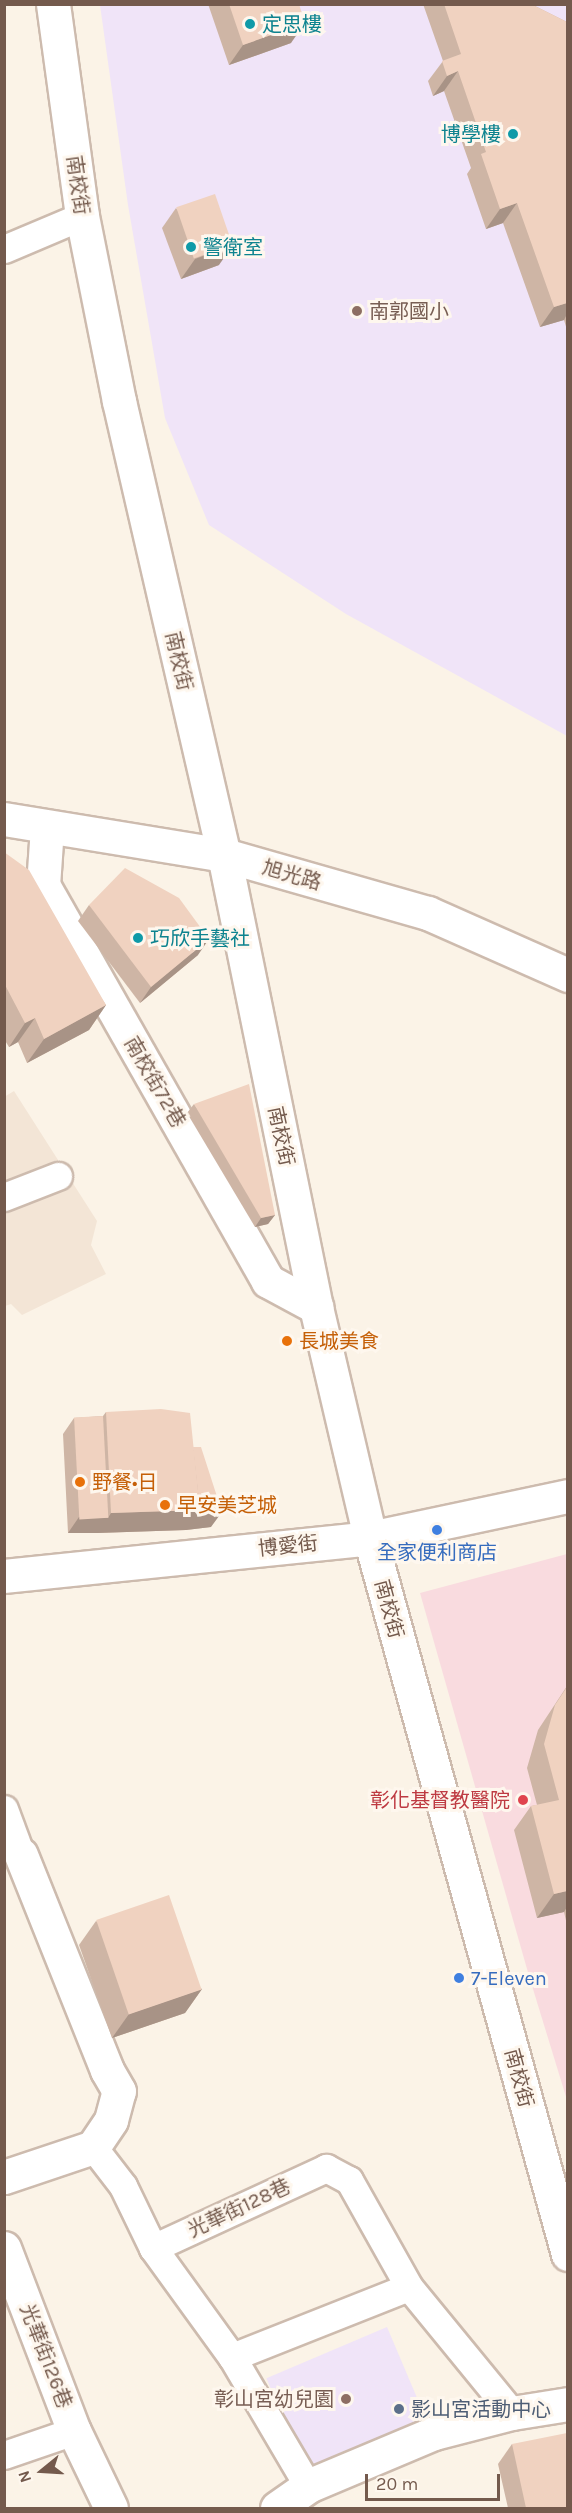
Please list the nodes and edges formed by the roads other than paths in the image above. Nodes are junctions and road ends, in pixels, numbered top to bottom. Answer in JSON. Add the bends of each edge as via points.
{"nodes":[{"id":1,"x":53,"y":4,"type":"edge"},
{"id":2,"x":82,"y":216,"type":"junction"},
{"id":3,"x":4,"y":249,"type":"edge"},
{"id":4,"x":4,"y":819,"type":"edge"},
{"id":5,"x":47,"y":827,"type":"junction"},
{"id":6,"x":224,"y":855,"type":"junction"},
{"id":7,"x":567,"y":975,"type":"edge"},
{"id":8,"x":58,"y":1176,"type":"dead end"},
{"id":9,"x":4,"y":1197,"type":"edge"},
{"id":10,"x":316,"y":1307,"type":"junction"},
{"id":11,"x":567,"y":1496,"type":"edge"},
{"id":12,"x":370,"y":1538,"type":"junction"},
{"id":13,"x":4,"y":1576,"type":"edge"},
{"id":14,"x":4,"y":1809,"type":"edge"},
{"id":15,"x":21,"y":1855,"type":"joint"},
{"id":16,"x":93,"y":2147,"type":"junction"},
{"id":17,"x":4,"y":2176,"type":"edge"},
{"id":18,"x":4,"y":2248,"type":"edge"},
{"id":19,"x":153,"y":2248,"type":"junction"},
{"id":20,"x":567,"y":2254,"type":"edge"},
{"id":21,"x":409,"y":2287,"type":"junction"},
{"id":22,"x":232,"y":2357,"type":"junction"},
{"id":23,"x":557,"y":2400,"type":"edge"},
{"id":24,"x":512,"y":2413,"type":"junction"},
{"id":25,"x":74,"y":2431,"type":"junction"},
{"id":26,"x":4,"y":2455,"type":"edge"},
{"id":27,"x":308,"y":2486,"type":"junction"},
{"id":28,"x":111,"y":2508,"type":"edge"},
{"id":29,"x":277,"y":2508,"type":"edge"}],
"edges":[{"from":1,"to":2,"type":"street","name":"南校街"},
{"from":2,"to":3,"type":"lane"},
{"from":2,"to":6,"type":"street","name":"南校街","via":[[119,401]]},
{"from":4,"to":5,"type":"street","name":"旭光路"},
{"from":5,"to":6,"type":"street","name":"旭光路"},
{"from":5,"to":10,"type":"street","name":"南校街72巷","via":[[44,885],[55,906],[268,1281]]},
{"from":6,"to":7,"type":"street","name":"旭光路","via":[[428,913]]},
{"from":6,"to":10,"type":"street","name":"南校街"},
{"from":8,"to":9,"type":"lane"},
{"from":10,"to":12,"type":"street","name":"南校街"},
{"from":11,"to":12,"type":"street","name":"博愛街"},
{"from":12,"to":13,"type":"street","name":"博愛街"},
{"from":12,"to":20,"type":"street","name":"南校街"},
{"from":14,"to":15,"type":"lane"},
{"from":15,"to":16,"type":"street","via":[[106,2070],[119,2091],[111,2120]]},
{"from":16,"to":17,"type":"street"},
{"from":16,"to":19,"type":"lane","via":[[123,2186]]},
{"from":18,"to":25,"type":"street","name":"光華街126巷"},
{"from":19,"to":21,"type":"lane","name":"光華街128巷","via":[[326,2168],[349,2180]]},
{"from":19,"to":22,"type":"lane"},
{"from":21,"to":22,"type":"lane"},
{"from":21,"to":24,"type":"lane"},
{"from":22,"to":27,"type":"lane"},
{"from":23,"to":24,"type":"street"},
{"from":24,"to":27,"type":"street","via":[[434,2433]]},
{"from":25,"to":26,"type":"lane","name":"光華街126巷"},
{"from":25,"to":28,"type":"street","name":"光華街126巷"},
{"from":27,"to":29,"type":"street"}]}
